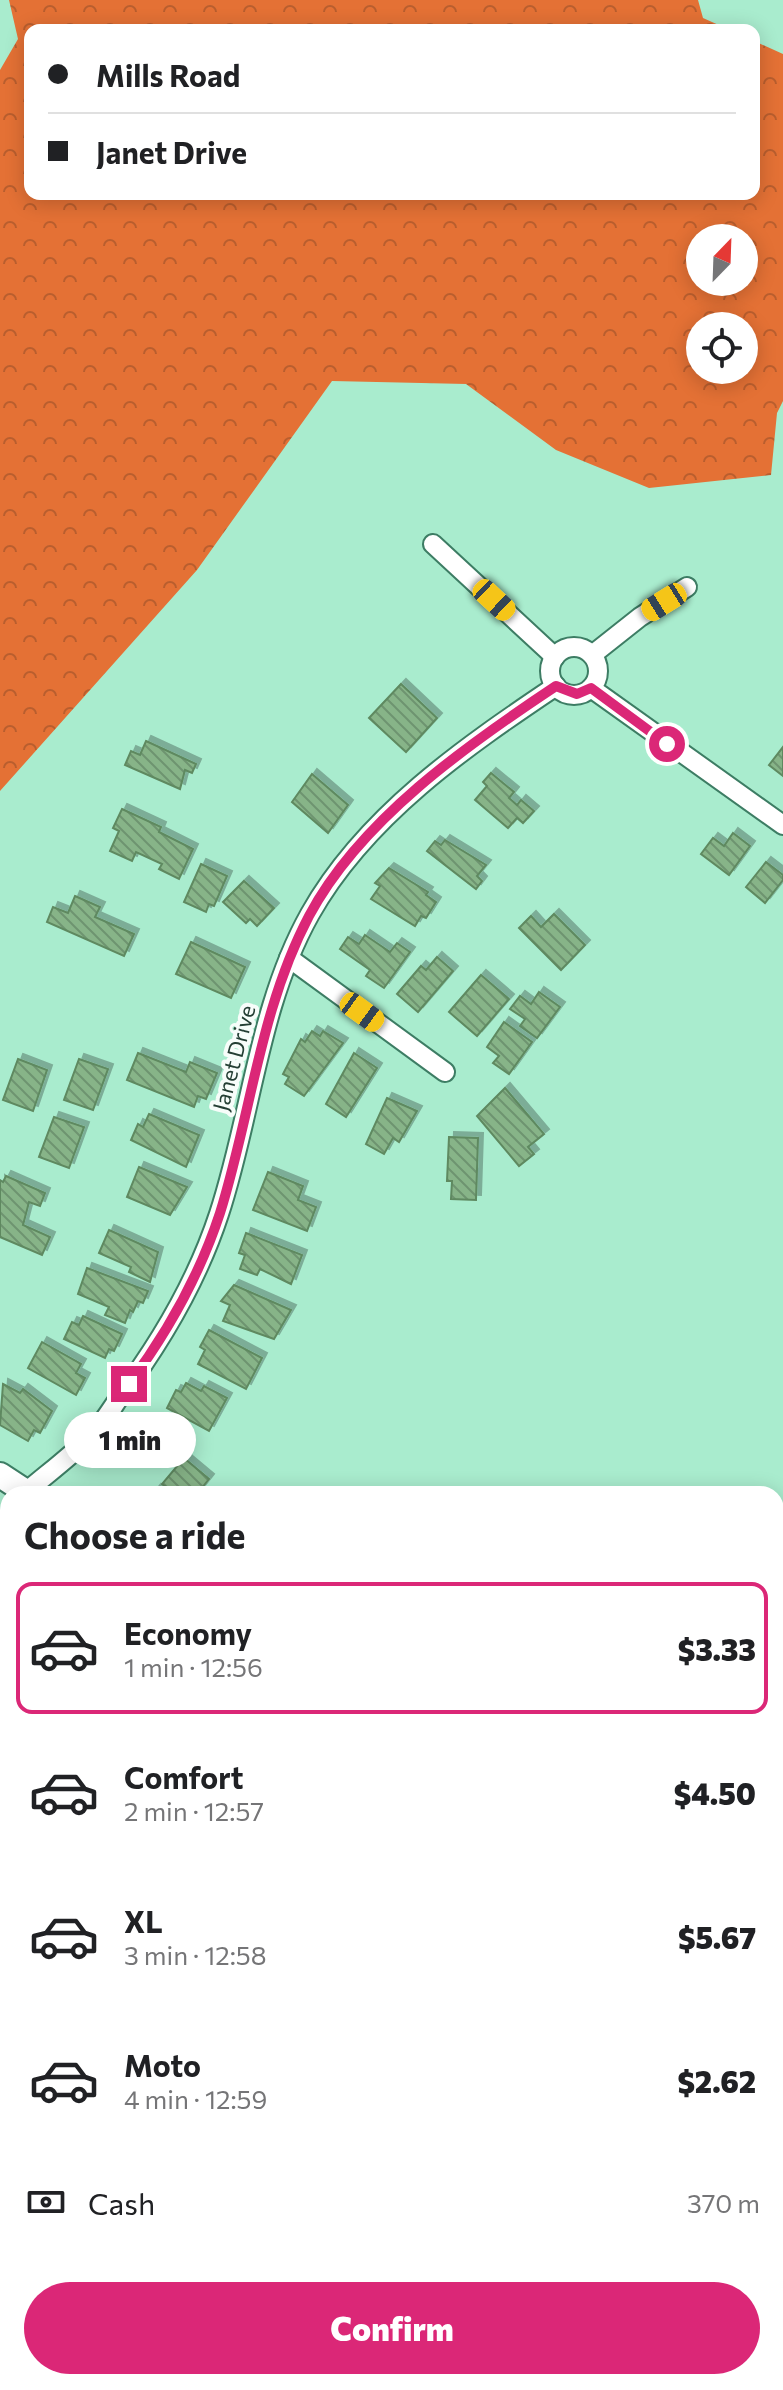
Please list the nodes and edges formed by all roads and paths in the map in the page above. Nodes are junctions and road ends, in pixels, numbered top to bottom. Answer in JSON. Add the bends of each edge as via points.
{"nodes":[{"id":1,"x":433,"y":544,"type":"dead end"},
{"id":2,"x":687,"y":587,"type":"dead end"},
{"id":3,"x":592,"y":655,"type":"junction"},
{"id":4,"x":555,"y":657,"type":"junction"},
{"id":5,"x":556,"y":686,"type":"junction"},
{"id":6,"x":591,"y":688,"type":"junction"},
{"id":7,"x":783,"y":825,"type":"edge"},
{"id":8,"x":289,"y":958,"type":"junction"},
{"id":9,"x":445,"y":1072,"type":"dead end"},
{"id":10,"x":35,"y":1486,"type":"edge"}],
"edges":[{"from":1,"to":4,"type":"street"},
{"from":2,"to":3,"type":"street"},
{"from":3,"to":4,"type":"street","via":[[573,647]]},
{"from":3,"to":6,"type":"street","via":[[598,668]]},
{"from":4,"to":5,"type":"street","via":[[550,671]]},
{"from":5,"to":6,"type":"street","via":[[577,694]]},
{"from":5,"to":8,"type":"street","name":"Janet Drive","via":[[425,782],[361,845],[327,887]]},
{"from":6,"to":7,"type":"street"},
{"from":8,"to":9,"type":"street"},
{"from":8,"to":10,"type":"street","name":"Janet Drive","via":[[220,1212],[195,1277],[148,1359],[92,1435]]}]}
